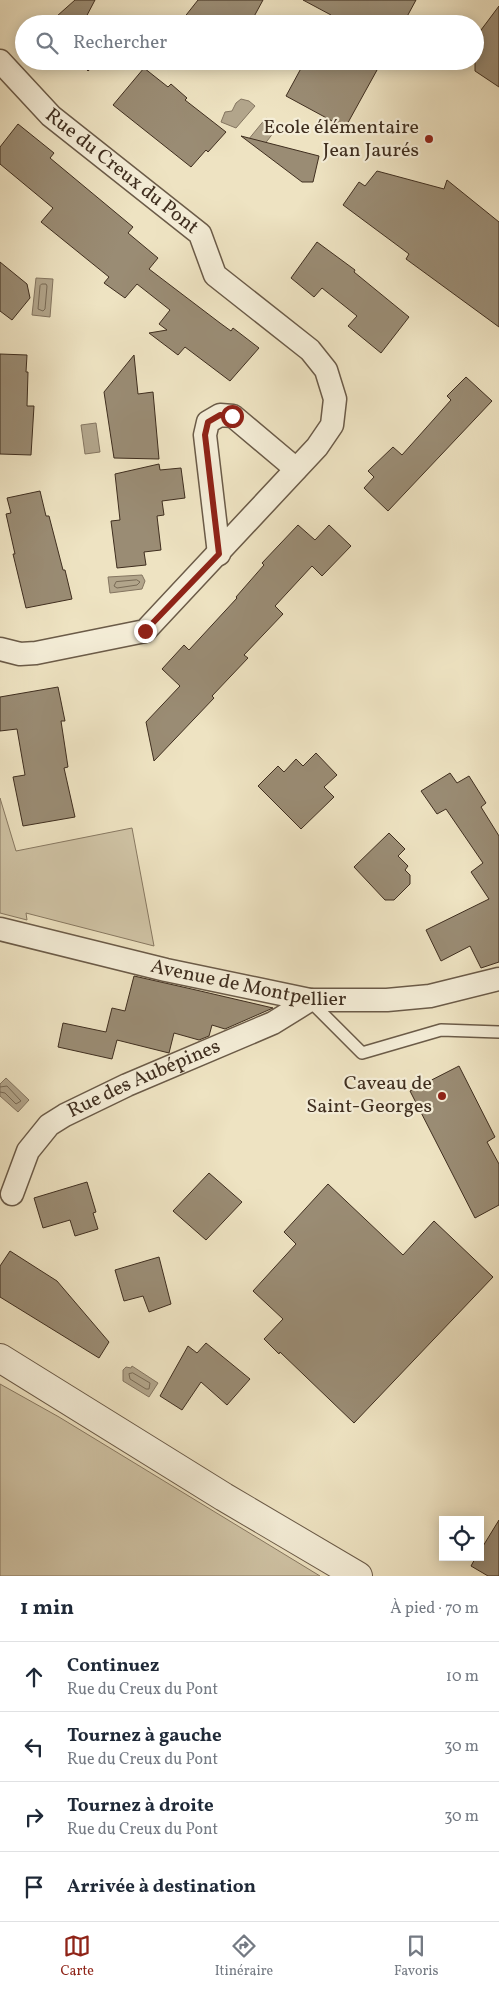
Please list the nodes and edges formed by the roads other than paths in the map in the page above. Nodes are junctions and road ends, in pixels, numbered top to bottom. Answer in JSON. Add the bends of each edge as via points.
{"nodes":[{"id":1,"x":0,"y":61,"type":"edge"},
{"id":2,"x":296,"y":469,"type":"junction"},
{"id":3,"x":219,"y":554,"type":"junction"},
{"id":4,"x":0,"y":649,"type":"edge"},
{"id":5,"x":0,"y":929,"type":"edge"},
{"id":6,"x":499,"y":979,"type":"edge"},
{"id":7,"x":310,"y":1000,"type":"junction"},
{"id":8,"x":499,"y":1032,"type":"edge"},
{"id":9,"x":12,"y":1194,"type":"dead end"},
{"id":10,"x":0,"y":1358,"type":"edge"},
{"id":11,"x":358,"y":1576,"type":"edge"}],
"edges":[{"from":1,"to":2,"type":"street","name":"Rue du Creux du Pont","via":[[51,116],[200,234],[215,275],[310,350],[326,370],[335,399],[332,425]]},
{"from":2,"to":3,"type":"street","name":"Rue du Creux du Pont"},
{"from":2,"to":3,"type":"street","via":[[232,416],[220,415],[208,422],[205,435]]},
{"from":3,"to":4,"type":"street","name":"Rue du Creux du Pont","via":[[145,631],[36,653],[20,654]]},
{"from":5,"to":7,"type":"street","name":"Avenue de Montpellier","via":[[166,970]]},
{"from":6,"to":7,"type":"street","name":"Avenue de Montpellier","via":[[430,996],[387,1000]]},
{"from":7,"to":8,"type":"lane","via":[[362,1053],[442,1030]]},
{"from":7,"to":9,"type":"street","name":"Rue des Aubépines","via":[[273,1023],[127,1085],[49,1125],[28,1151]]},
{"from":10,"to":11,"type":"street"}]}
